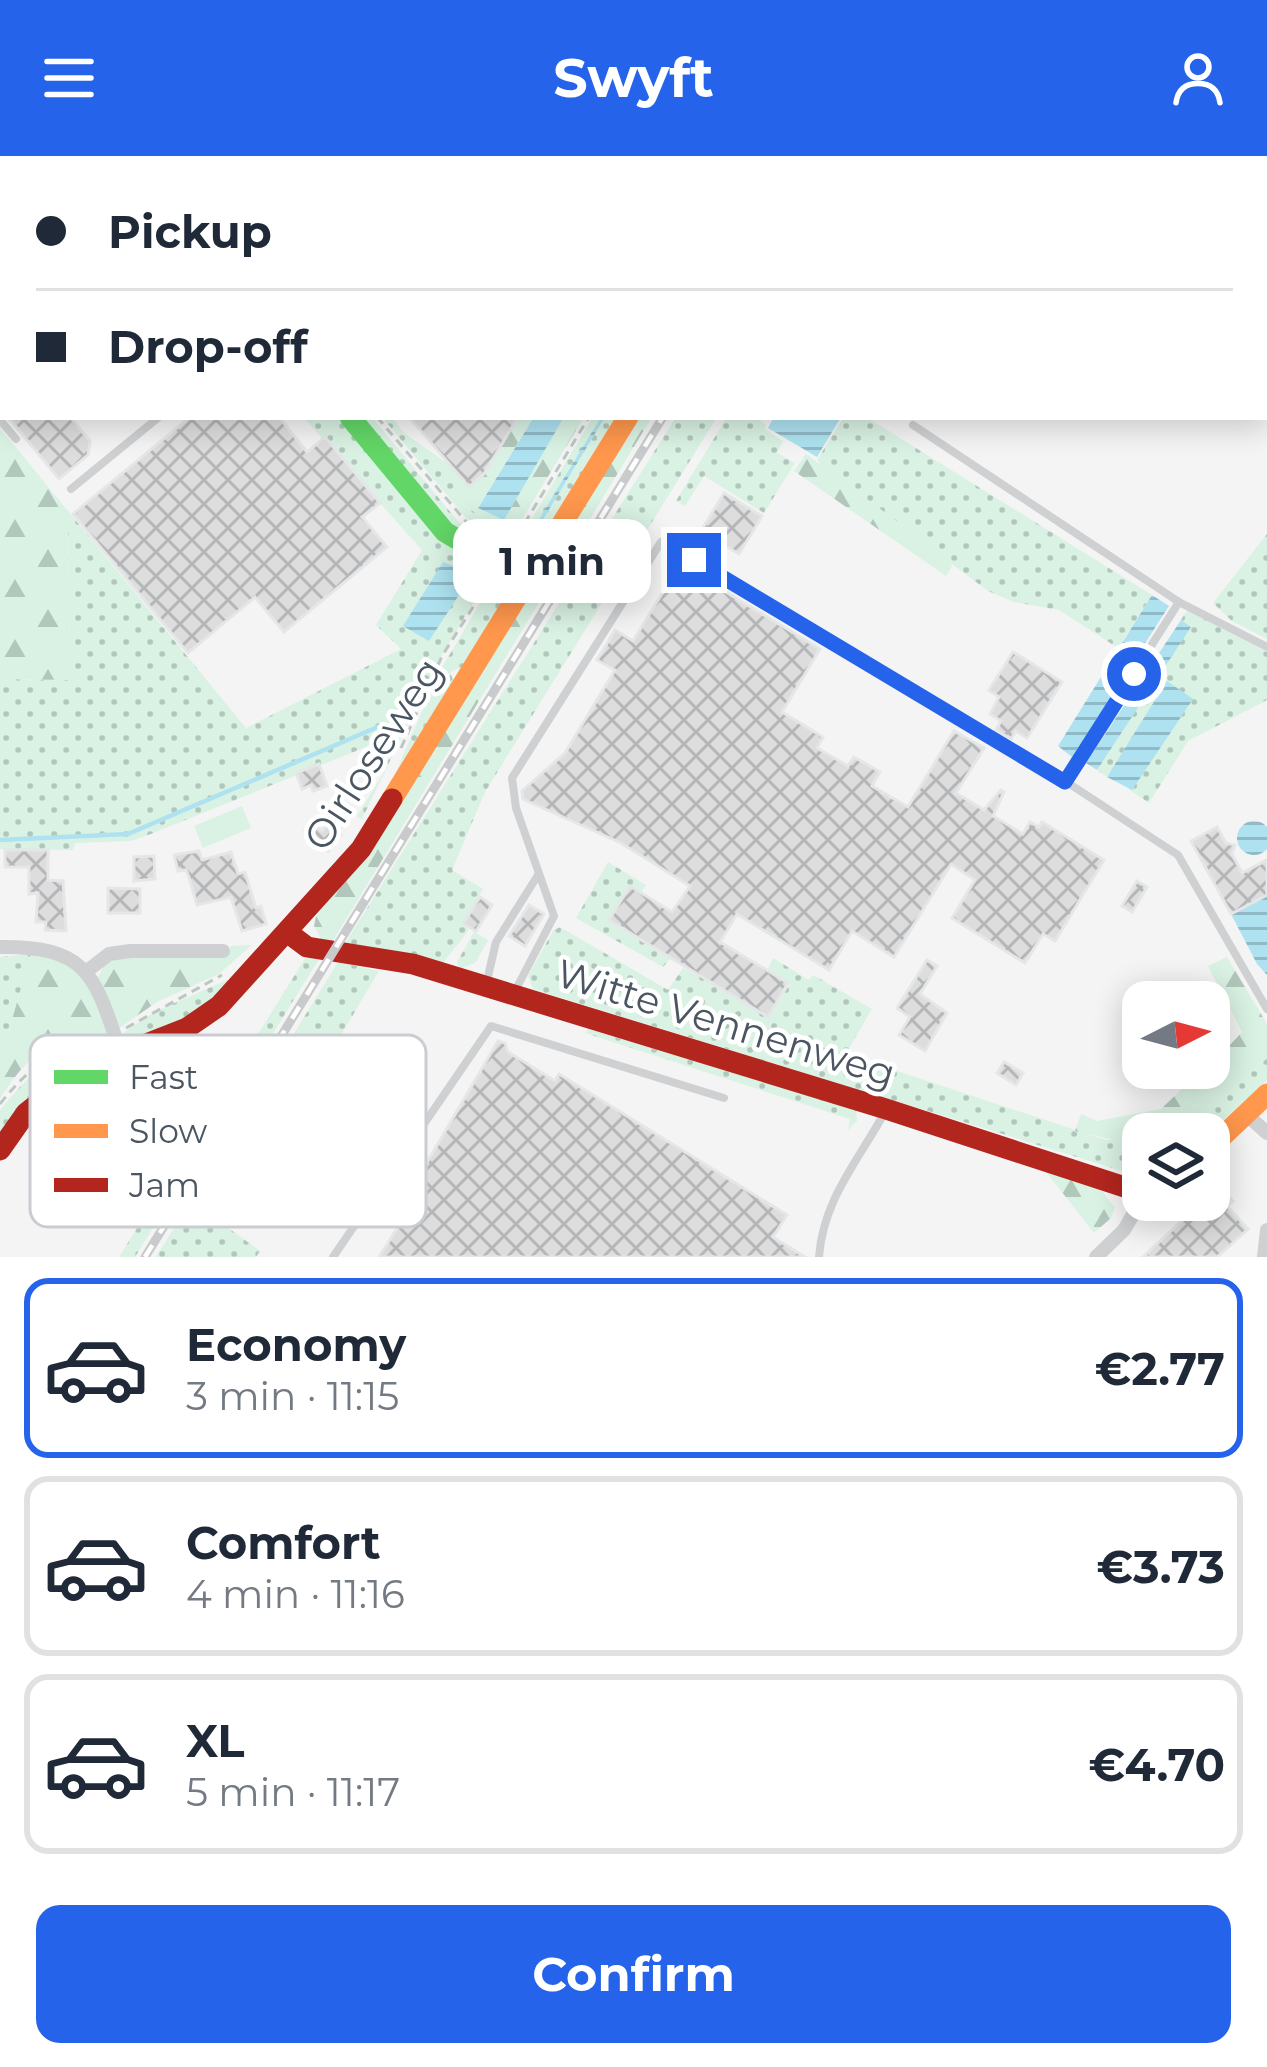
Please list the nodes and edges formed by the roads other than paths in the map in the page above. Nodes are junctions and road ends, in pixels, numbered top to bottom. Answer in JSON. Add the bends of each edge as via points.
{"nodes":[{"id":1,"x":1,"y":420,"type":"edge"},
{"id":2,"x":155,"y":420,"type":"edge"},
{"id":3,"x":352,"y":420,"type":"edge"},
{"id":4,"x":626,"y":420,"type":"edge"},
{"id":5,"x":913,"y":425,"type":"dead end"},
{"id":6,"x":16,"y":439,"type":"dead end"},
{"id":7,"x":70,"y":489,"type":"dead end"},
{"id":8,"x":527,"y":580,"type":"junction"},
{"id":9,"x":1179,"y":602,"type":"junction"},
{"id":10,"x":1267,"y":647,"type":"edge"},
{"id":11,"x":1065,"y":782,"type":"junction"},
{"id":12,"x":539,"y":874,"type":"junction"},
{"id":13,"x":287,"y":932,"type":"junction"},
{"id":14,"x":0,"y":947,"type":"edge"},
{"id":15,"x":223,"y":951,"type":"dead end"},
{"id":16,"x":87,"y":971,"type":"junction"},
{"id":17,"x":485,"y":987,"type":"junction"},
{"id":18,"x":513,"y":995,"type":"junction"},
{"id":19,"x":1267,"y":1010,"type":"edge"},
{"id":20,"x":113,"y":1035,"type":"edge"},
{"id":21,"x":156,"y":1035,"type":"edge"},
{"id":22,"x":1267,"y":1094,"type":"edge"},
{"id":23,"x":724,"y":1098,"type":"dead end"},
{"id":24,"x":886,"y":1109,"type":"junction"},
{"id":25,"x":30,"y":1110,"type":"edge"},
{"id":26,"x":1246,"y":1114,"type":"junction"},
{"id":27,"x":426,"y":1121,"type":"edge"},
{"id":28,"x":1230,"y":1129,"type":"edge"},
{"id":29,"x":1267,"y":1133,"type":"edge"},
{"id":30,"x":0,"y":1150,"type":"edge"},
{"id":31,"x":1122,"y":1188,"type":"edge"},
{"id":32,"x":1129,"y":1221,"type":"edge"},
{"id":33,"x":354,"y":1227,"type":"edge"},
{"id":34,"x":1267,"y":1230,"type":"edge"},
{"id":35,"x":333,"y":1257,"type":"edge"},
{"id":36,"x":819,"y":1257,"type":"edge"},
{"id":37,"x":1096,"y":1257,"type":"edge"},
{"id":38,"x":1264,"y":1257,"type":"edge"}],
"edges":[{"from":1,"to":6,"type":"lane"},
{"from":2,"to":7,"type":"lane"},
{"from":3,"to":8,"type":"street","via":[[445,532]]},
{"from":4,"to":8,"type":"street","name":"Oirloseweg"},
{"from":5,"to":9,"type":"lane"},
{"from":8,"to":13,"type":"street","name":"Oirloseweg","via":[[361,849]]},
{"from":9,"to":10,"type":"lane"},
{"from":9,"to":11,"type":"lane"},
{"from":11,"to":12,"type":"lane","via":[[661,542],[512,778]]},
{"from":11,"to":19,"type":"lane","via":[[1178,855]]},
{"from":12,"to":17,"type":"lane","via":[[496,942]]},
{"from":12,"to":18,"type":"lane","via":[[554,916]]},
{"from":13,"to":17,"type":"street","name":"Witte Vennenweg","via":[[307,947],[413,964]]},
{"from":13,"to":21,"type":"street","name":"Oirloseweg","via":[[218,1006],[187,1028]]},
{"from":14,"to":16,"type":"street","via":[[42,946]]},
{"from":15,"to":16,"type":"street","via":[[109,954]]},
{"from":16,"to":20,"type":"street"},
{"from":17,"to":18,"type":"street","name":"Witte Vennenweg"},
{"from":18,"to":24,"type":"street","name":"Witte Vennenweg"},
{"from":22,"to":26,"type":"street"},
{"from":23,"to":27,"type":"lane","via":[[491,1026]]},
{"from":24,"to":31,"type":"street","name":"Witte Vennenweg"},
{"from":24,"to":36,"type":"lane","via":[[821,1225]]},
{"from":25,"to":30,"type":"street","name":"Oirloseweg"},
{"from":26,"to":28,"type":"street"},
{"from":26,"to":29,"type":"street"},
{"from":32,"to":37,"type":"street","name":"Witte Vennenweg"},
{"from":33,"to":35,"type":"lane"},
{"from":34,"to":38,"type":"street"}]}
